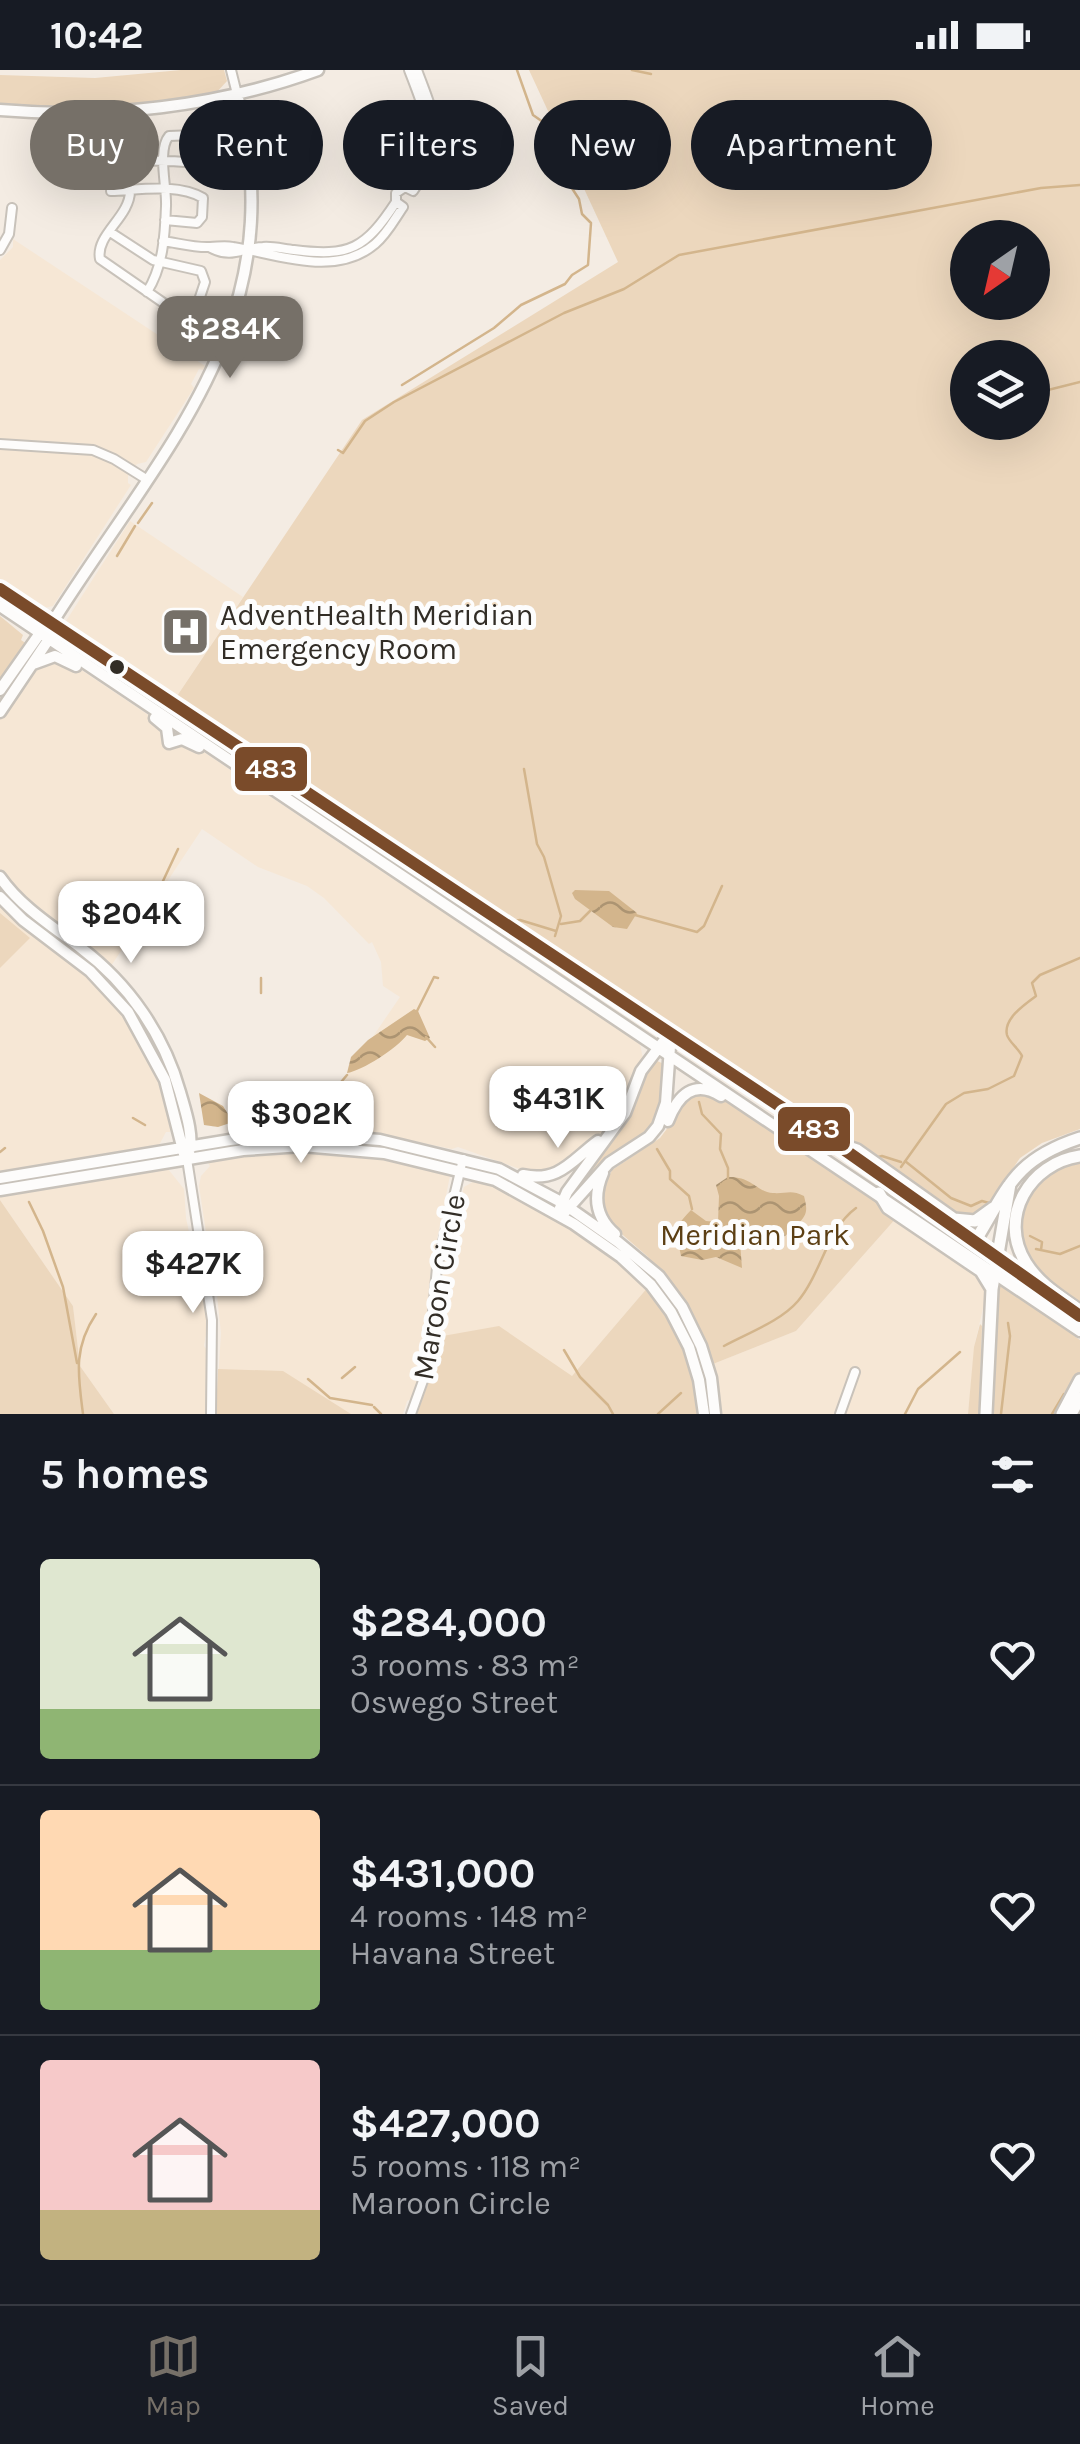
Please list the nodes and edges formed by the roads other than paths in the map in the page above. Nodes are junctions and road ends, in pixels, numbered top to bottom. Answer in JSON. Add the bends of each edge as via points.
{"nodes":[{"id":1,"x":231,"y":70,"type":"edge"},
{"id":2,"x":318,"y":70,"type":"edge"},
{"id":3,"x":408,"y":70,"type":"edge"},
{"id":4,"x":417,"y":70,"type":"edge"},
{"id":5,"x":237,"y":94,"type":"junction"},
{"id":6,"x":420,"y":100,"type":"edge"},
{"id":7,"x":429,"y":100,"type":"edge"},
{"id":8,"x":159,"y":106,"type":"edge"},
{"id":9,"x":0,"y":110,"type":"edge"},
{"id":10,"x":30,"y":111,"type":"edge"},
{"id":11,"x":159,"y":159,"type":"edge"},
{"id":12,"x":164,"y":159,"type":"junction"},
{"id":13,"x":166,"y":190,"type":"junction"},
{"id":14,"x":405,"y":190,"type":"edge"},
{"id":15,"x":130,"y":191,"type":"junction"},
{"id":16,"x":111,"y":192,"type":"dead end"},
{"id":17,"x":12,"y":208,"type":"dead end"},
{"id":18,"x":166,"y":220,"type":"junction"},
{"id":19,"x":110,"y":232,"type":"junction"},
{"id":20,"x":163,"y":241,"type":"junction"},
{"id":21,"x":0,"y":250,"type":"edge"},
{"id":22,"x":249,"y":251,"type":"junction"},
{"id":23,"x":160,"y":262,"type":"junction"},
{"id":24,"x":147,"y":292,"type":"junction"},
{"id":25,"x":0,"y":444,"type":"edge"},
{"id":26,"x":146,"y":479,"type":"junction"},
{"id":27,"x":0,"y":589,"type":"edge"},
{"id":28,"x":0,"y":606,"type":"edge"},
{"id":29,"x":52,"y":623,"type":"junction"},
{"id":30,"x":44,"y":636,"type":"junction"},
{"id":31,"x":32,"y":664,"type":"junction"},
{"id":32,"x":114,"y":683,"type":"junction"},
{"id":33,"x":0,"y":690,"type":"edge"},
{"id":34,"x":134,"y":696,"type":"junction"},
{"id":35,"x":0,"y":712,"type":"edge"},
{"id":36,"x":250,"y":774,"type":"junction"},
{"id":37,"x":0,"y":877,"type":"edge"},
{"id":38,"x":0,"y":897,"type":"edge"},
{"id":39,"x":671,"y":1032,"type":"junction"},
{"id":40,"x":664,"y":1050,"type":"junction"},
{"id":41,"x":780,"y":1128,"type":"junction"},
{"id":42,"x":607,"y":1135,"type":"junction"},
{"id":43,"x":649,"y":1137,"type":"junction"},
{"id":44,"x":1080,"y":1138,"type":"edge"},
{"id":45,"x":834,"y":1142,"type":"junction"},
{"id":46,"x":187,"y":1151,"type":"junction"},
{"id":47,"x":1080,"y":1156,"type":"edge"},
{"id":48,"x":609,"y":1163,"type":"junction"},
{"id":49,"x":462,"y":1164,"type":"junction"},
{"id":50,"x":505,"y":1171,"type":"junction"},
{"id":51,"x":0,"y":1178,"type":"edge"},
{"id":52,"x":1010,"y":1184,"type":"junction"},
{"id":53,"x":0,"y":1190,"type":"edge"},
{"id":54,"x":878,"y":1193,"type":"junction"},
{"id":55,"x":563,"y":1208,"type":"junction"},
{"id":56,"x":993,"y":1208,"type":"junction"},
{"id":57,"x":974,"y":1243,"type":"junction"},
{"id":58,"x":995,"y":1266,"type":"junction"},
{"id":59,"x":656,"y":1272,"type":"junction"},
{"id":60,"x":992,"y":1289,"type":"junction"},
{"id":61,"x":1080,"y":1313,"type":"edge"},
{"id":62,"x":1080,"y":1330,"type":"edge"},
{"id":63,"x":855,"y":1372,"type":"dead end"},
{"id":64,"x":1080,"y":1380,"type":"edge"},
{"id":65,"x":1080,"y":1398,"type":"edge"},
{"id":66,"x":211,"y":1414,"type":"edge"},
{"id":67,"x":411,"y":1414,"type":"edge"},
{"id":68,"x":704,"y":1414,"type":"edge"},
{"id":69,"x":716,"y":1414,"type":"edge"},
{"id":70,"x":840,"y":1414,"type":"edge"},
{"id":71,"x":986,"y":1414,"type":"edge"},
{"id":72,"x":1062,"y":1414,"type":"edge"},
{"id":73,"x":1071,"y":1414,"type":"edge"}],
"edges":[{"from":1,"to":5,"type":"street"},
{"from":2,"to":5,"type":"main road"},
{"from":3,"to":6,"type":"street"},
{"from":4,"to":7,"type":"street"},
{"from":5,"to":8,"type":"main road"},
{"from":5,"to":22,"type":"main road","via":[[251,168]]},
{"from":9,"to":10,"type":"main road"},
{"from":11,"to":12,"type":"street"},
{"from":12,"to":12,"type":"street","via":[[197,162],[201,140],[168,136]]},
{"from":12,"to":13,"type":"street"},
{"from":13,"to":15,"type":"street"},
{"from":13,"to":18,"type":"street"},
{"from":13,"to":18,"type":"street","via":[[198,194],[204,204],[197,223]]},
{"from":14,"to":22,"type":"street","via":[[396,192],[400,205],[377,243],[346,260]]},
{"from":15,"to":16,"type":"street"},
{"from":15,"to":19,"type":"street"},
{"from":17,"to":21,"type":"street"},
{"from":18,"to":20,"type":"street"},
{"from":19,"to":23,"type":"street"},
{"from":19,"to":24,"type":"street","via":[[98,249],[100,260]]},
{"from":20,"to":22,"type":"street"},
{"from":20,"to":23,"type":"street"},
{"from":22,"to":26,"type":"main road","via":[[216,365]]},
{"from":23,"to":24,"type":"street"},
{"from":23,"to":24,"type":"street","via":[[202,272],[196,311],[185,317]]},
{"from":25,"to":26,"type":"street","via":[[86,448]]},
{"from":26,"to":29,"type":"main road"},
{"from":27,"to":29,"type":"main road"},
{"from":28,"to":30,"type":"main road"},
{"from":29,"to":30,"type":"main road"},
{"from":29,"to":39,"type":"main road"},
{"from":30,"to":31,"type":"main road"},
{"from":30,"to":32,"type":"main road"},
{"from":30,"to":33,"type":"main road"},
{"from":31,"to":32,"type":"main road","via":[[59,656]]},
{"from":31,"to":35,"type":"main road"},
{"from":32,"to":34,"type":"main road"},
{"from":34,"to":36,"type":"main road"},
{"from":34,"to":36,"type":"main road","via":[[165,726],[169,743],[190,741]]},
{"from":36,"to":40,"type":"main road"},
{"from":37,"to":46,"type":"main road","via":[[29,909],[99,962],[156,1033],[182,1098]]},
{"from":38,"to":46,"type":"main road","via":[[90,970],[130,1016],[166,1080]]},
{"from":39,"to":40,"type":"main road"},
{"from":39,"to":45,"type":"main road"},
{"from":40,"to":41,"type":"main road"},
{"from":40,"to":42,"type":"main road","via":[[641,1072],[625,1113]]},
{"from":40,"to":43,"type":"main road","via":[[665,1110]]},
{"from":41,"to":43,"type":"main road","via":[[698,1088],[678,1099],[665,1127]]},
{"from":41,"to":54,"type":"main road"},
{"from":42,"to":50,"type":"main road","via":[[557,1174],[536,1178]]},
{"from":42,"to":55,"type":"main road"},
{"from":43,"to":48,"type":"main road"},
{"from":44,"to":52,"type":"highway","via":[[1041,1152]]},
{"from":45,"to":56,"type":"highway","via":[[857,1150],[954,1219],[975,1221]]},
{"from":45,"to":57,"type":"main road"},
{"from":46,"to":49,"type":"main road","via":[[324,1146]]},
{"from":46,"to":51,"type":"main road"},
{"from":46,"to":53,"type":"main road"},
{"from":46,"to":66,"type":"street","via":[[212,1317]]},
{"from":47,"to":61,"type":"highway","via":[[1033,1178],[1019,1202],[1015,1230],[1030,1270]]},
{"from":48,"to":55,"type":"main road"},
{"from":48,"to":59,"type":"main road","via":[[597,1191],[600,1217]]},
{"from":49,"to":50,"type":"main road"},
{"from":49,"to":55,"type":"main road"},
{"from":49,"to":67,"type":"street","name":"Maroon Circle","via":[[437,1267],[428,1367]]},
{"from":50,"to":55,"type":"main road"},
{"from":52,"to":56,"type":"highway"},
{"from":52,"to":58,"type":"highway"},
{"from":54,"to":58,"type":"main road"},
{"from":54,"to":60,"type":"highway","via":[[888,1208],[981,1271]]},
{"from":55,"to":59,"type":"main road"},
{"from":55,"to":68,"type":"main road","via":[[661,1297],[694,1359]]},
{"from":56,"to":57,"type":"highway"},
{"from":57,"to":58,"type":"main road"},
{"from":58,"to":60,"type":"highway"},
{"from":58,"to":61,"type":"main road"},
{"from":58,"to":62,"type":"main road"},
{"from":59,"to":69,"type":"main road","via":[[697,1335]]},
{"from":60,"to":71,"type":"highway"},
{"from":63,"to":70,"type":"street"},
{"from":64,"to":72,"type":"highway"},
{"from":65,"to":73,"type":"highway"}]}
